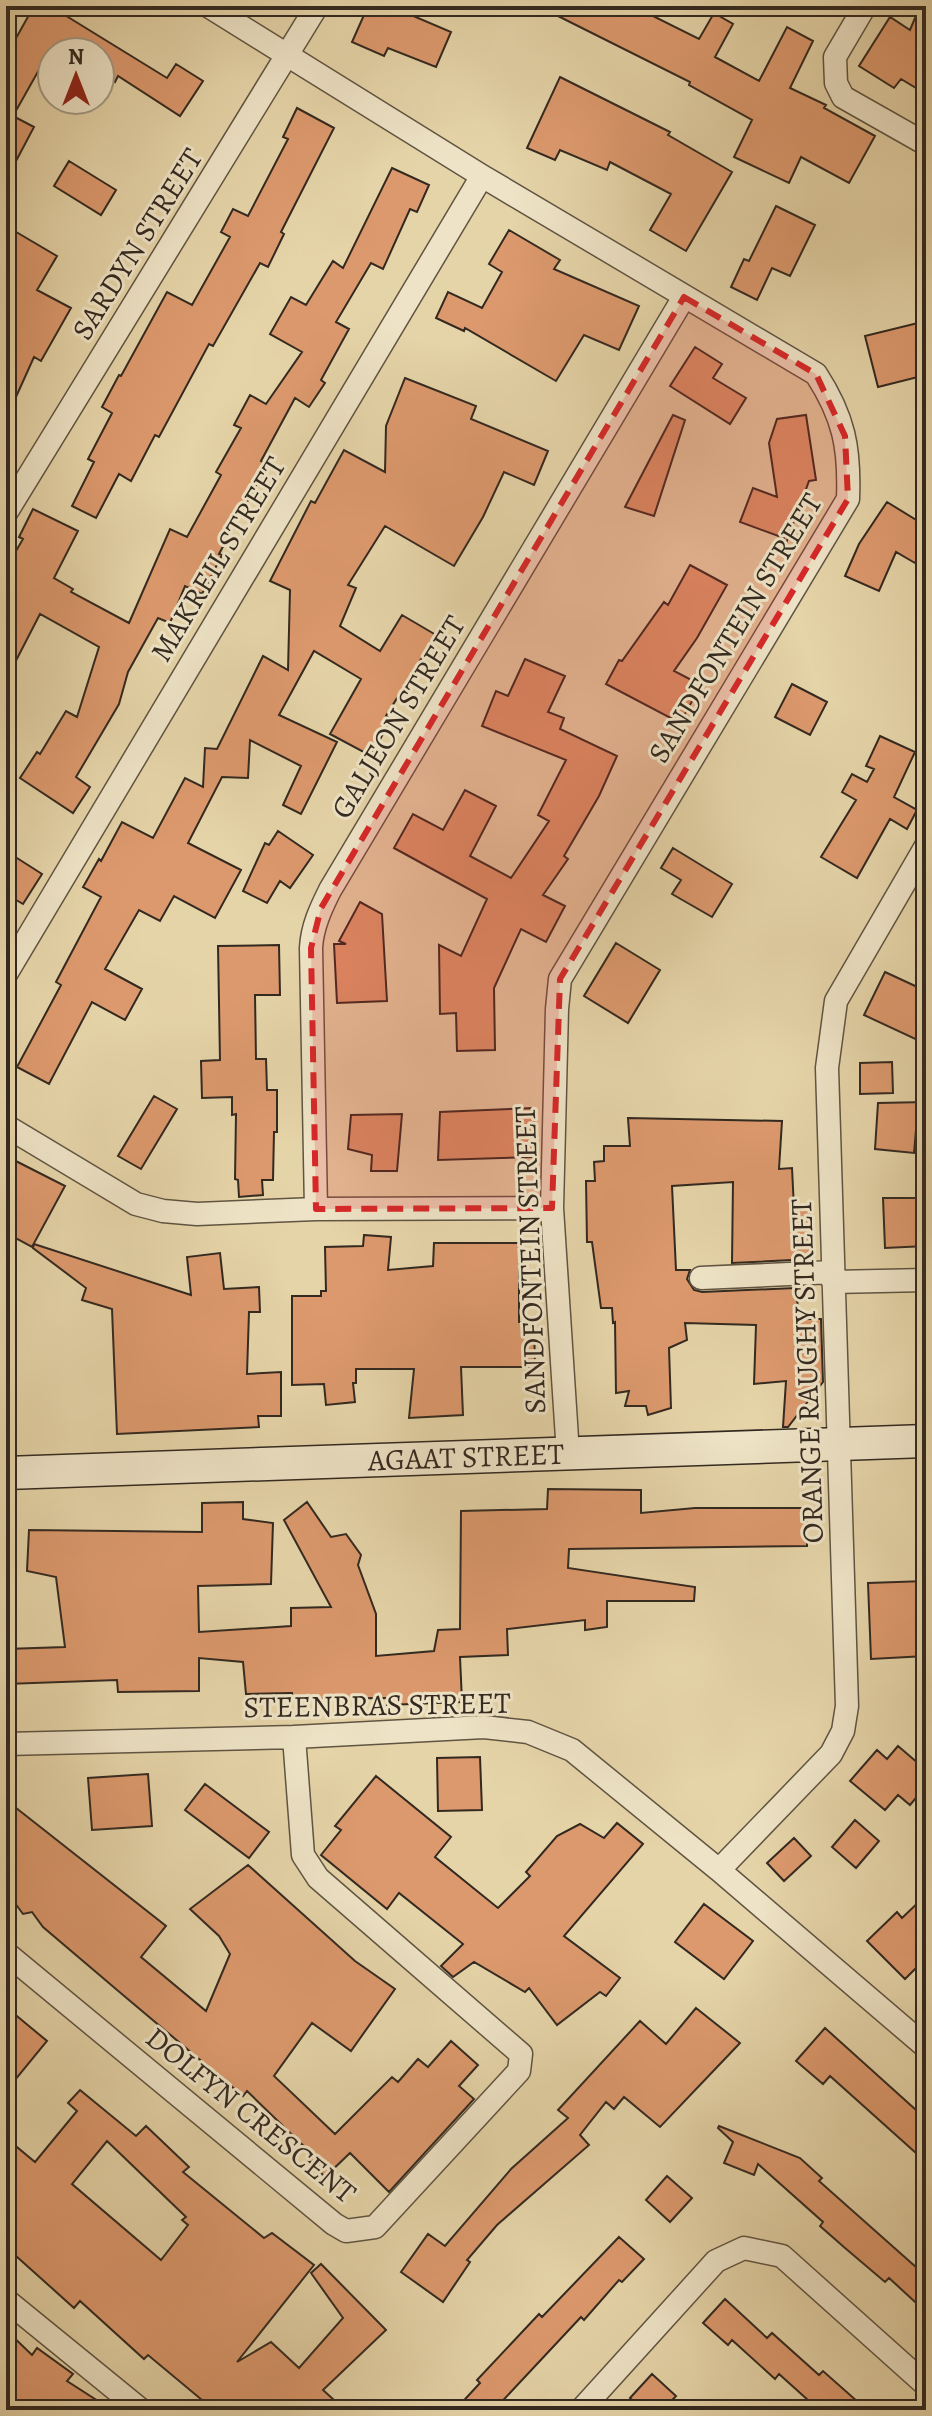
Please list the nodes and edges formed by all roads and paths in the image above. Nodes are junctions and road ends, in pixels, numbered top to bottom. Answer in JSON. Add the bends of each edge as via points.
{"nodes":[{"id":1,"x":208,"y":6,"type":"edge"},
{"id":2,"x":317,"y":6,"type":"edge"},
{"id":3,"x":865,"y":6,"type":"edge"},
{"id":4,"x":288,"y":56,"type":"junction"},
{"id":5,"x":926,"y":144,"type":"edge"},
{"id":6,"x":482,"y":176,"type":"junction"},
{"id":7,"x":684,"y":297,"type":"junction"},
{"id":8,"x":6,"y":513,"type":"edge"},
{"id":9,"x":926,"y":846,"type":"edge"},
{"id":10,"x":6,"y":974,"type":"edge"},
{"id":11,"x":6,"y":1126,"type":"edge"},
{"id":12,"x":552,"y":1208,"type":"junction"},
{"id":13,"x":316,"y":1209,"type":"junction"},
{"id":14,"x":833,"y":1277,"type":"junction"},
{"id":15,"x":701,"y":1278,"type":"dead end"},
{"id":16,"x":926,"y":1280,"type":"edge"},
{"id":17,"x":926,"y":1441,"type":"edge"},
{"id":18,"x":841,"y":1444,"type":"junction"},
{"id":19,"x":568,"y":1454,"type":"junction"},
{"id":20,"x":6,"y":1473,"type":"edge"},
{"id":21,"x":294,"y":1737,"type":"junction"},
{"id":22,"x":6,"y":1744,"type":"edge"},
{"id":23,"x":719,"y":1870,"type":"junction"},
{"id":24,"x":6,"y":1953,"type":"edge"},
{"id":25,"x":926,"y":2047,"type":"edge"},
{"id":26,"x":6,"y":2300,"type":"edge"},
{"id":27,"x":926,"y":2385,"type":"edge"},
{"id":28,"x":141,"y":2410,"type":"edge"},
{"id":29,"x":581,"y":2410,"type":"edge"}],
"edges":[{"from":1,"to":4,"type":"street","name":"SANDFONTEIN STREET"},
{"from":2,"to":4,"type":"street","name":"SARDYN STREET"},
{"from":3,"to":5,"type":"street","via":[[835,57],[836,83],[843,97]]},
{"from":4,"to":6,"type":"street","name":"SANDFONTEIN STREET"},
{"from":4,"to":8,"type":"street","name":"SARDYN STREET"},
{"from":6,"to":7,"type":"street","name":"SANDFONTEIN STREET"},
{"from":6,"to":10,"type":"street","name":"MAKREIL STREET"},
{"from":7,"to":12,"type":"street","name":"SANDFONTEIN STREET","via":[[816,374],[834,403],[845,436],[848,499],[560,979]]},
{"from":7,"to":13,"type":"street","name":"GALJEON STREET","via":[[321,908],[311,948]]},
{"from":9,"to":14,"type":"street","name":"ORANGE RAUGHY STREET","via":[[836,1001],[827,1068]]},
{"from":11,"to":13,"type":"street","via":[[136,1204],[197,1214]]},
{"from":12,"to":13,"type":"street"},
{"from":12,"to":19,"type":"street","name":"SANDFONTEIN STREET"},
{"from":14,"to":15,"type":"street"},
{"from":14,"to":16,"type":"street"},
{"from":14,"to":18,"type":"street","name":"ORANGE RAUGHY STREET"},
{"from":17,"to":18,"type":"street","name":"AGAAT STREET"},
{"from":18,"to":19,"type":"street","name":"AGAAT STREET"},
{"from":18,"to":23,"type":"street","name":"ORANGE RAUGHY STREET","via":[[847,1706],[843,1731],[831,1754]]},
{"from":19,"to":20,"type":"street","name":"AGAAT STREET"},
{"from":21,"to":22,"type":"street","name":"STEENBRAS STREET"},
{"from":21,"to":23,"type":"street","name":"STEENBRAS STREET","via":[[484,1727],[528,1732],[572,1750]]},
{"from":21,"to":24,"type":"street","name":"DOLFYN CRESCENT","via":[[303,1855],[318,1878],[521,2054],[519,2071],[375,2227],[346,2231],[334,2224]]},
{"from":23,"to":25,"type":"street","name":"STEENBRAS STREET"},
{"from":26,"to":28,"type":"street"},
{"from":27,"to":29,"type":"street","via":[[782,2256],[744,2248],[716,2261]]}]}
